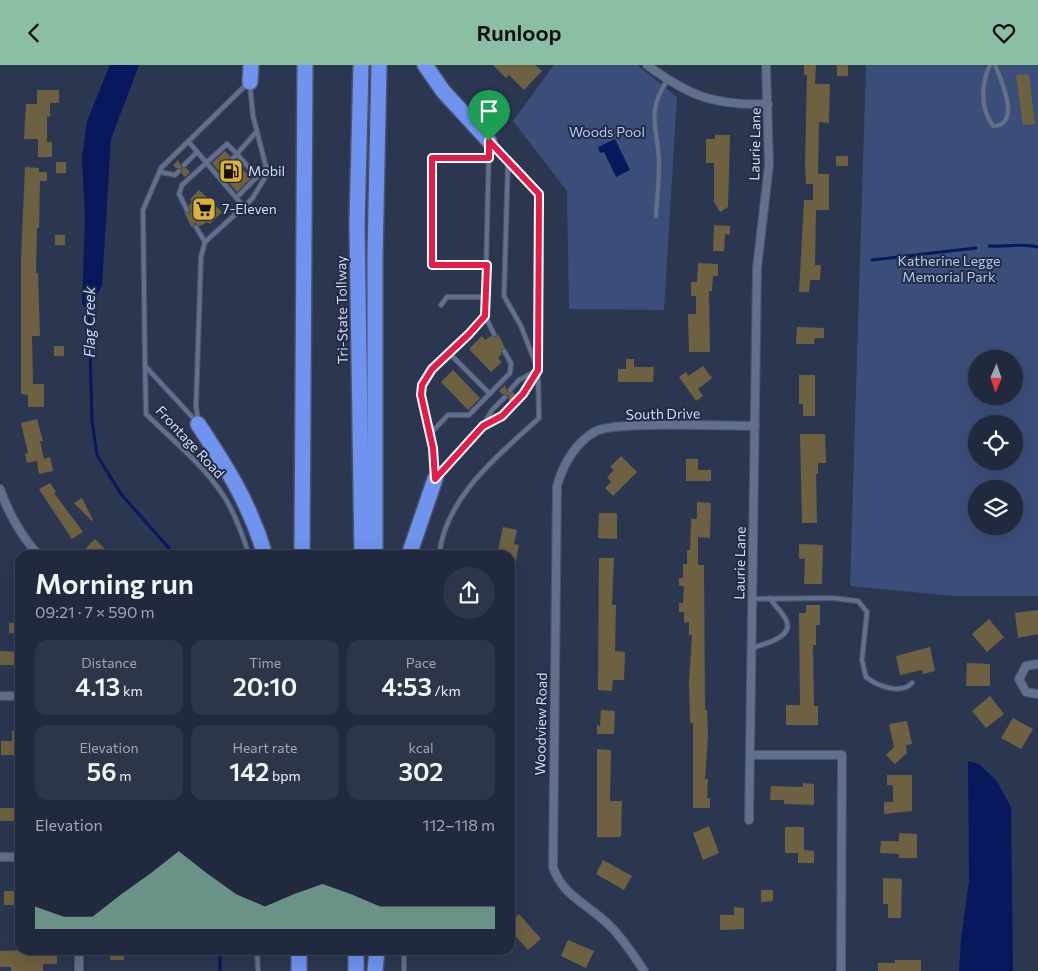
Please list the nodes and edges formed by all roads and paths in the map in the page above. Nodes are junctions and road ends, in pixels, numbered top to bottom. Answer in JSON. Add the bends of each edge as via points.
{"nodes":[{"id":1,"x":251,"y":65,"type":"edge"},
{"id":2,"x":305,"y":65,"type":"edge"},
{"id":3,"x":361,"y":65,"type":"edge"},
{"id":4,"x":379,"y":65,"type":"edge"},
{"id":5,"x":425,"y":65,"type":"edge"},
{"id":6,"x":647,"y":65,"type":"edge"},
{"id":7,"x":766,"y":65,"type":"edge"},
{"id":8,"x":990,"y":65,"type":"edge"},
{"id":9,"x":995,"y":65,"type":"edge"},
{"id":10,"x":668,"y":79,"type":"junction"},
{"id":11,"x":250,"y":82,"type":"junction"},
{"id":12,"x":768,"y":104,"type":"junction"},
{"id":13,"x":257,"y":131,"type":"junction"},
{"id":14,"x":188,"y":141,"type":"junction"},
{"id":15,"x":489,"y":141,"type":"junction"},
{"id":16,"x":197,"y":152,"type":"junction"},
{"id":17,"x":237,"y":154,"type":"junction"},
{"id":18,"x":233,"y":158,"type":"dead end"},
{"id":19,"x":489,"y":158,"type":"junction"},
{"id":20,"x":508,"y":161,"type":"junction"},
{"id":21,"x":205,"y":163,"type":"junction"},
{"id":22,"x":184,"y":165,"type":"dead end"},
{"id":23,"x":247,"y":165,"type":"junction"},
{"id":24,"x":243,"y":169,"type":"dead end"},
{"id":25,"x":179,"y":171,"type":"dead end"},
{"id":26,"x":160,"y":172,"type":"junction"},
{"id":27,"x":236,"y":198,"type":"junction"},
{"id":28,"x":244,"y":207,"type":"junction"},
{"id":29,"x":188,"y":210,"type":"dead end"},
{"id":30,"x":656,"y":216,"type":"dead end"},
{"id":31,"x":196,"y":227,"type":"dead end"},
{"id":32,"x":205,"y":242,"type":"junction"},
{"id":33,"x":487,"y":265,"type":"junction"},
{"id":34,"x":486,"y":297,"type":"junction"},
{"id":35,"x":441,"y":305,"type":"dead end"},
{"id":36,"x":485,"y":316,"type":"junction"},
{"id":37,"x":494,"y":334,"type":"dead end"},
{"id":38,"x":504,"y":351,"type":"dead end"},
{"id":39,"x":449,"y":353,"type":"junction"},
{"id":40,"x":145,"y":366,"type":"junction"},
{"id":41,"x":538,"y":370,"type":"junction"},
{"id":42,"x":510,"y":390,"type":"dead end"},
{"id":43,"x":490,"y":394,"type":"junction"},
{"id":44,"x":505,"y":397,"type":"dead end"},
{"id":45,"x":198,"y":424,"type":"junction"},
{"id":46,"x":483,"y":426,"type":"junction"},
{"id":47,"x":754,"y":426,"type":"junction"},
{"id":48,"x":430,"y":434,"type":"junction"},
{"id":49,"x":578,"y":445,"type":"joint"},
{"id":50,"x":435,"y":479,"type":"junction"},
{"id":51,"x":0,"y":489,"type":"edge"},
{"id":52,"x":34,"y":550,"type":"edge"},
{"id":53,"x":248,"y":550,"type":"edge"},
{"id":54,"x":263,"y":550,"type":"edge"},
{"id":55,"x":302,"y":550,"type":"edge"},
{"id":56,"x":362,"y":550,"type":"edge"},
{"id":57,"x":375,"y":550,"type":"edge"},
{"id":58,"x":411,"y":550,"type":"edge"},
{"id":59,"x":439,"y":550,"type":"edge"},
{"id":60,"x":770,"y":598,"type":"junction"},
{"id":61,"x":752,"y":599,"type":"junction"},
{"id":62,"x":752,"y":648,"type":"junction"},
{"id":63,"x":1038,"y":664,"type":"edge"},
{"id":64,"x":912,"y":683,"type":"dead end"},
{"id":65,"x":1038,"y":694,"type":"edge"},
{"id":66,"x":0,"y":696,"type":"edge"},
{"id":67,"x":15,"y":696,"type":"edge"},
{"id":68,"x":750,"y":755,"type":"junction"},
{"id":69,"x":749,"y":820,"type":"dead end"},
{"id":70,"x":0,"y":857,"type":"edge"},
{"id":71,"x":15,"y":857,"type":"edge"},
{"id":72,"x":79,"y":955,"type":"edge"},
{"id":73,"x":258,"y":955,"type":"edge"},
{"id":74,"x":299,"y":955,"type":"edge"},
{"id":75,"x":356,"y":955,"type":"edge"},
{"id":76,"x":372,"y":955,"type":"edge"},
{"id":77,"x":376,"y":955,"type":"edge"},
{"id":78,"x":404,"y":955,"type":"edge"},
{"id":79,"x":79,"y":971,"type":"edge"},
{"id":80,"x":258,"y":971,"type":"edge"},
{"id":81,"x":299,"y":971,"type":"edge"},
{"id":82,"x":356,"y":971,"type":"edge"},
{"id":83,"x":374,"y":971,"type":"edge"},
{"id":84,"x":404,"y":971,"type":"edge"},
{"id":85,"x":644,"y":971,"type":"edge"},
{"id":86,"x":841,"y":971,"type":"edge"}],
"edges":[{"from":1,"to":11,"type":"highway"},
{"from":2,"to":55,"type":"highway"},
{"from":3,"to":56,"type":"highway","name":"Tri-State Tollway","via":[[358,225]]},
{"from":4,"to":57,"type":"highway"},
{"from":5,"to":15,"type":"highway","via":[[443,91]]},
{"from":6,"to":10,"type":"street"},
{"from":7,"to":12,"type":"street","name":"Laurie Lane"},
{"from":8,"to":9,"type":"lane","via":[[984,83],[985,113],[993,126],[999,126],[1007,118],[1008,105]]},
{"from":10,"to":12,"type":"street","via":[[696,95],[735,105]]},
{"from":10,"to":30,"type":"lane","via":[[659,92],[653,119],[659,164]]},
{"from":11,"to":13,"type":"lane"},
{"from":11,"to":14,"type":"lane","name":"Frontage Road"},
{"from":12,"to":47,"type":"street","name":"Laurie Lane","via":[[769,165],[757,268]]},
{"from":13,"to":17,"type":"lane"},
{"from":13,"to":28,"type":"lane","via":[[266,176]]},
{"from":14,"to":16,"type":"lane"},
{"from":14,"to":26,"type":"lane","name":"Frontage Road"},
{"from":15,"to":19,"type":"lane"},
{"from":15,"to":20,"type":"lane"},
{"from":16,"to":21,"type":"lane"},
{"from":16,"to":22,"type":"lane"},
{"from":17,"to":18,"type":"lane"},
{"from":17,"to":21,"type":"lane","via":[[227,143]]},
{"from":17,"to":23,"type":"lane"},
{"from":19,"to":33,"type":"lane"},
{"from":19,"to":33,"type":"lane","via":[[432,158],[432,265]]},
{"from":20,"to":41,"type":"lane","via":[[504,296],[521,326]]},
{"from":20,"to":41,"type":"lane","via":[[539,194]]},
{"from":21,"to":27,"type":"lane","via":[[227,184]]},
{"from":21,"to":29,"type":"lane","via":[[182,185],[180,194]]},
{"from":23,"to":24,"type":"lane"},
{"from":23,"to":27,"type":"lane","via":[[257,177]]},
{"from":25,"to":26,"type":"lane","via":[[175,175]]},
{"from":26,"to":40,"type":"lane","name":"Frontage Road","via":[[143,210]]},
{"from":27,"to":28,"type":"lane"},
{"from":28,"to":32,"type":"lane"},
{"from":31,"to":32,"type":"lane"},
{"from":32,"to":45,"type":"lane","via":[[200,263]]},
{"from":33,"to":34,"type":"lane"},
{"from":34,"to":35,"type":"lane","via":[[447,297]]},
{"from":34,"to":36,"type":"lane"},
{"from":36,"to":37,"type":"lane"},
{"from":36,"to":39,"type":"lane"},
{"from":38,"to":43,"type":"lane","via":[[512,369]]},
{"from":39,"to":43,"type":"lane"},
{"from":39,"to":48,"type":"lane","via":[[432,369],[422,385],[421,395]]},
{"from":40,"to":45,"type":"lane"},
{"from":40,"to":53,"type":"lane","name":"Frontage Road","via":[[146,414],[208,475],[224,497]]},
{"from":41,"to":42,"type":"lane"},
{"from":41,"to":46,"type":"lane","via":[[523,394],[502,416]]},
{"from":41,"to":59,"type":"lane","via":[[539,418],[486,468],[457,503]]},
{"from":43,"to":48,"type":"lane","via":[[469,415],[448,415]]},
{"from":44,"to":46,"type":"lane"},
{"from":45,"to":54,"type":"highway","via":[[237,484]]},
{"from":46,"to":50,"type":"lane"},
{"from":47,"to":49,"type":"street","name":"South Drive","via":[[614,427],[598,430]]},
{"from":47,"to":61,"type":"street","name":"Laurie Lane"},
{"from":48,"to":50,"type":"lane"},
{"from":49,"to":85,"type":"street","name":"Woodview Road","via":[[560,474],[556,507],[553,867],[557,881],[611,927]]},
{"from":50,"to":58,"type":"highway"},
{"from":51,"to":52,"type":"street"},
{"from":60,"to":61,"type":"lane"},
{"from":60,"to":62,"type":"lane","via":[[787,621],[786,631],[783,636]]},
{"from":60,"to":64,"type":"lane","via":[[858,601],[867,612],[862,660],[866,677],[899,690]]},
{"from":61,"to":62,"type":"street","name":"Laurie Lane"},
{"from":62,"to":68,"type":"street","name":"Laurie Lane"},
{"from":63,"to":65,"type":"street","via":[[1026,666],[1019,679],[1026,692]]},
{"from":66,"to":67,"type":"street"},
{"from":68,"to":69,"type":"street","name":"Laurie Lane"},
{"from":68,"to":86,"type":"street","via":[[842,755]]},
{"from":70,"to":71,"type":"street"},
{"from":72,"to":79,"type":"street"},
{"from":73,"to":80,"type":"lane"},
{"from":74,"to":81,"type":"highway"},
{"from":75,"to":82,"type":"highway"},
{"from":76,"to":83,"type":"highway"},
{"from":77,"to":83,"type":"highway"},
{"from":78,"to":84,"type":"lane"}]}
